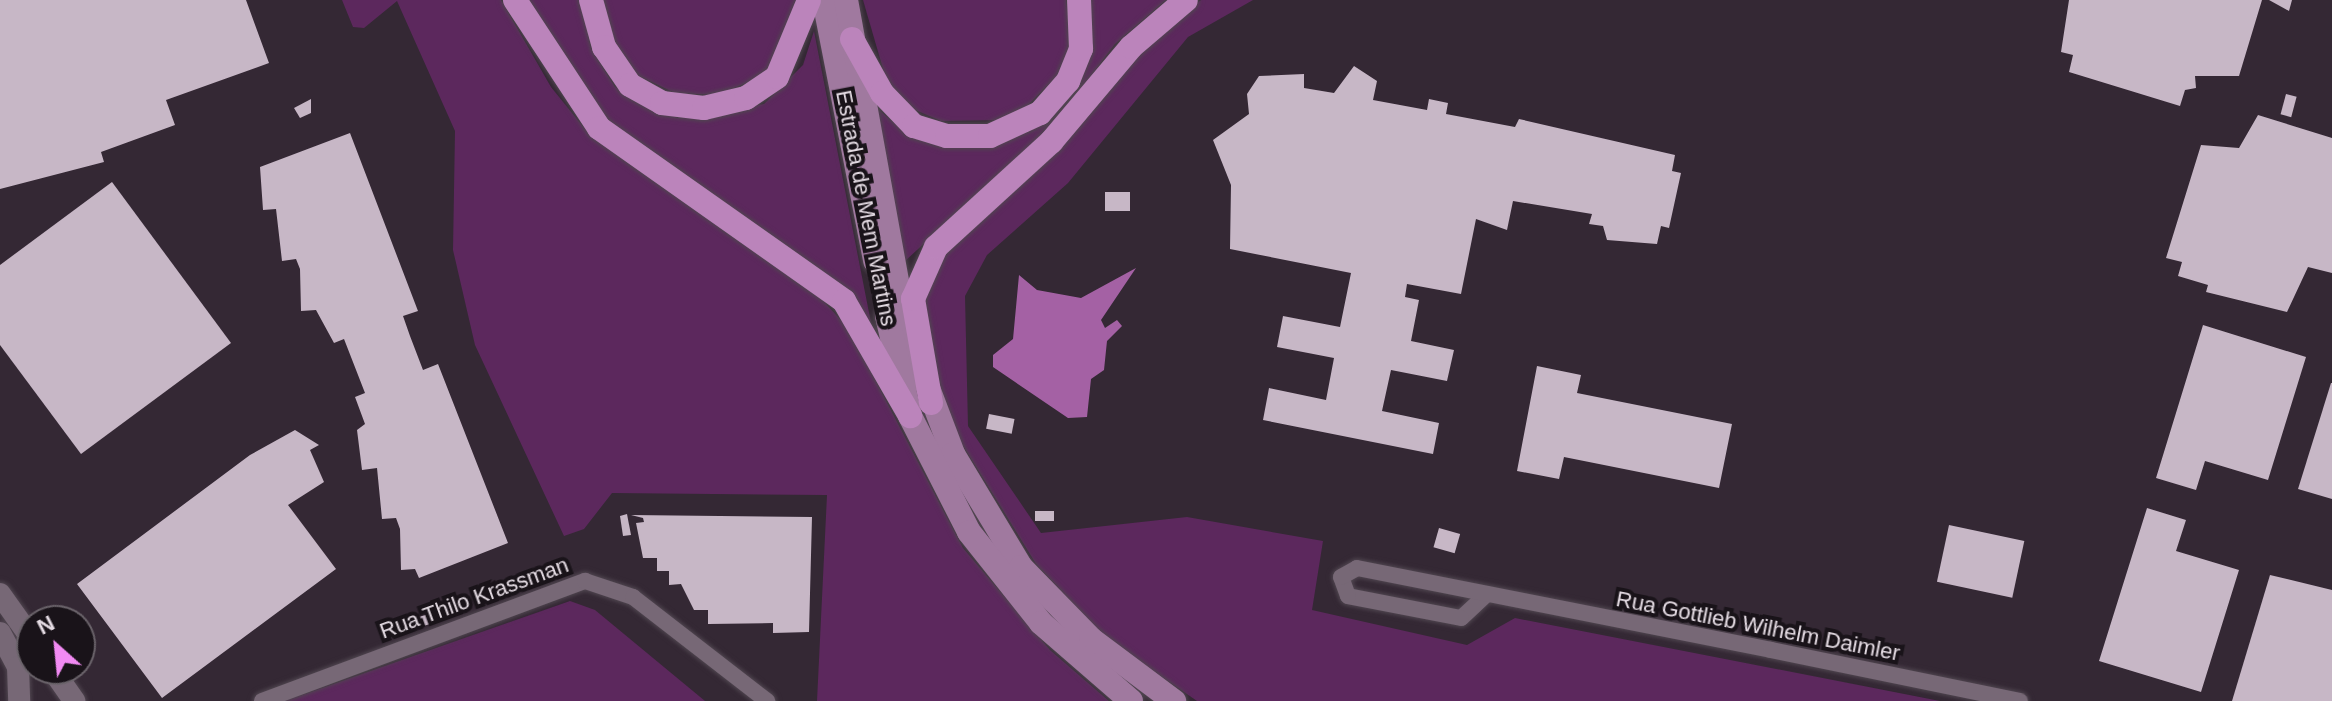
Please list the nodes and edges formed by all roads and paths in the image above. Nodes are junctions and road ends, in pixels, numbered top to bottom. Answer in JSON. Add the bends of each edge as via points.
{"nodes":[{"id":1,"x":515,"y":0,"type":"edge"},
{"id":2,"x":591,"y":0,"type":"edge"},
{"id":3,"x":809,"y":0,"type":"edge"},
{"id":4,"x":824,"y":0,"type":"edge"},
{"id":5,"x":846,"y":0,"type":"edge"},
{"id":6,"x":1079,"y":0,"type":"edge"},
{"id":7,"x":1186,"y":0,"type":"edge"},
{"id":8,"x":852,"y":39,"type":"junction"},
{"id":9,"x":921,"y":410,"type":"junction"},
{"id":10,"x":0,"y":594,"type":"edge"},
{"id":11,"x":1487,"y":594,"type":"junction"},
{"id":12,"x":16,"y":616,"type":"edge"},
{"id":13,"x":0,"y":633,"type":"edge"},
{"id":14,"x":19,"y":701,"type":"edge"},
{"id":15,"x":262,"y":701,"type":"edge"},
{"id":16,"x":767,"y":701,"type":"edge"},
{"id":17,"x":1131,"y":701,"type":"edge"},
{"id":18,"x":1174,"y":701,"type":"edge"},
{"id":19,"x":2020,"y":701,"type":"edge"}],
"edges":[{"from":1,"to":9,"type":"highway","via":[[599,128],[844,301]]},
{"from":2,"to":3,"type":"highway","via":[[604,47],[630,85],[662,103],[704,108],[746,98],[777,77]]},
{"from":4,"to":9,"type":"main road","name":"Estrada de Mem Martins"},
{"from":5,"to":8,"type":"main road","name":"Estrada de Mem Martins"},
{"from":6,"to":8,"type":"highway","via":[[1081,49],[1068,81],[1040,113],[990,136],[947,136],[914,126],[882,93]]},
{"from":7,"to":9,"type":"highway","via":[[1131,47],[1051,142],[936,247],[913,299]]},
{"from":8,"to":9,"type":"main road","name":"Estrada de Mem Martins"},
{"from":9,"to":17,"type":"main road","via":[[948,495],[997,571],[1064,647]]},
{"from":9,"to":18,"type":"main road","via":[[1015,559],[1091,639]]},
{"from":10,"to":12,"type":"street"},
{"from":11,"to":11,"type":"street","name":"Rua Gottlieb Wilhelm Daimler","via":[[1461,618],[1348,596],[1341,577],[1357,568]]},
{"from":11,"to":19,"type":"street","name":"Rua Gottlieb Wilhelm Daimler"},
{"from":13,"to":14,"type":"street","via":[[18,667]]},
{"from":15,"to":16,"type":"street","name":"Rua Thilo Krassman","via":[[585,581],[633,597]]}]}
